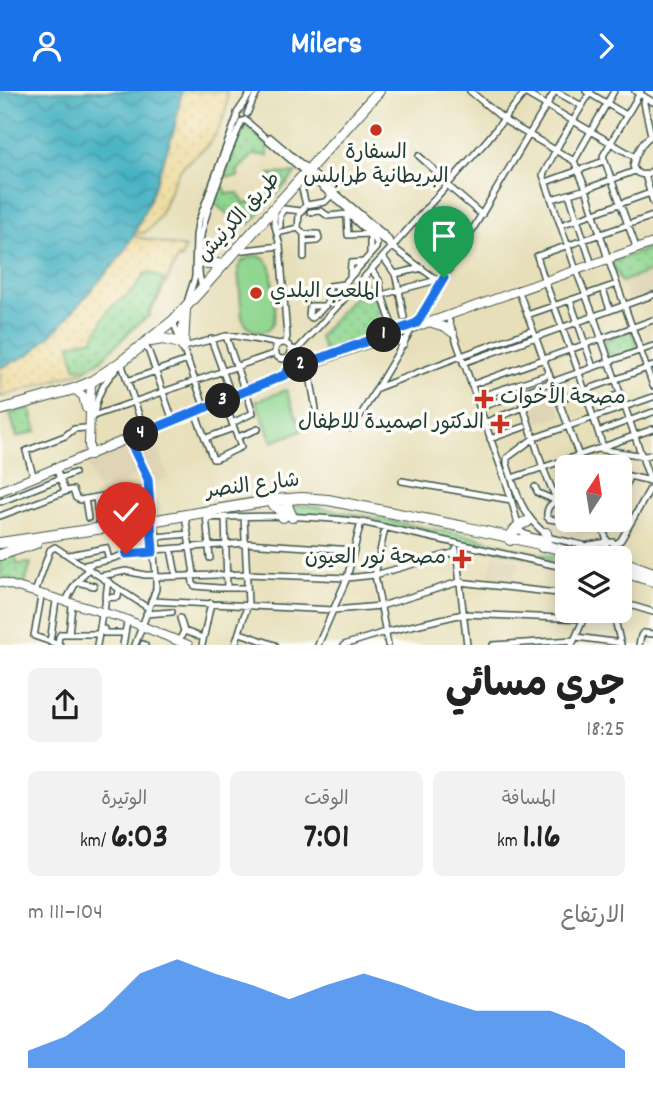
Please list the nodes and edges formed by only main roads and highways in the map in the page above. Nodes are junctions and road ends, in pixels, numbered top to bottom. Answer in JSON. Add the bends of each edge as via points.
{"nodes":[{"id":1,"x":373,"y":91,"type":"edge"},
{"id":2,"x":379,"y":91,"type":"edge"},
{"id":3,"x":306,"y":170,"type":"junction"},
{"id":4,"x":653,"y":242,"type":"edge"},
{"id":5,"x":198,"y":251,"type":"road end"},
{"id":6,"x":608,"y":258,"type":"junction"},
{"id":7,"x":218,"y":264,"type":"junction"},
{"id":8,"x":575,"y":269,"type":"junction"},
{"id":9,"x":201,"y":287,"type":"junction"},
{"id":10,"x":187,"y":304,"type":"junction"},
{"id":11,"x":447,"y":314,"type":"junction"},
{"id":12,"x":429,"y":322,"type":"junction"},
{"id":13,"x":414,"y":326,"type":"junction"},
{"id":14,"x":395,"y":333,"type":"junction"},
{"id":15,"x":453,"y":333,"type":"road end"},
{"id":16,"x":146,"y":344,"type":"junction"},
{"id":17,"x":403,"y":344,"type":"road end"},
{"id":18,"x":92,"y":382,"type":"junction"},
{"id":19,"x":74,"y":389,"type":"junction"},
{"id":20,"x":205,"y":407,"type":"junction"},
{"id":21,"x":0,"y":408,"type":"edge"},
{"id":22,"x":112,"y":445,"type":"junction"},
{"id":23,"x":87,"y":454,"type":"junction"},
{"id":24,"x":56,"y":468,"type":"junction"},
{"id":25,"x":0,"y":489,"type":"edge"},
{"id":26,"x":287,"y":503,"type":"junction"},
{"id":27,"x":273,"y":504,"type":"junction"},
{"id":28,"x":206,"y":514,"type":"junction"},
{"id":29,"x":523,"y":524,"type":"road end"},
{"id":30,"x":153,"y":525,"type":"junction"},
{"id":31,"x":510,"y":539,"type":"junction"},
{"id":32,"x":544,"y":539,"type":"junction"},
{"id":33,"x":0,"y":543,"type":"edge"},
{"id":34,"x":34,"y":543,"type":"junction"},
{"id":35,"x":557,"y":546,"type":"edge"},
{"id":36,"x":561,"y":546,"type":"edge"},
{"id":37,"x":0,"y":549,"type":"edge"},
{"id":38,"x":0,"y":555,"type":"edge"},
{"id":39,"x":632,"y":564,"type":"edge"},
{"id":40,"x":632,"y":572,"type":"edge"},
{"id":41,"x":653,"y":577,"type":"edge"},
{"id":42,"x":632,"y":581,"type":"edge"},
{"id":43,"x":0,"y":583,"type":"edge"},
{"id":44,"x":653,"y":587,"type":"edge"},
{"id":45,"x":38,"y":594,"type":"junction"},
{"id":46,"x":69,"y":604,"type":"junction"},
{"id":47,"x":104,"y":614,"type":"junction"},
{"id":48,"x":141,"y":627,"type":"junction"},
{"id":49,"x":180,"y":643,"type":"edge"},
{"id":50,"x":188,"y":645,"type":"edge"}],
"edges":[{"from":1,"to":3,"type":"highway","name":"طريق الكرنيش"},
{"from":2,"to":3,"type":"highway","name":"طريق الكرنيش"},
{"from":3,"to":7,"type":"highway","name":"طريق الكرنيش"},
{"from":3,"to":9,"type":"highway","name":"طريق الكرنيش"},
{"from":4,"to":6,"type":"main road"},
{"from":4,"to":6,"type":"main road"},
{"from":5,"to":7,"type":"highway","via":[[207,264]]},
{"from":6,"to":8,"type":"main road"},
{"from":6,"to":8,"type":"main road"},
{"from":7,"to":9,"type":"highway","name":"طريق الكرنيش"},
{"from":8,"to":11,"type":"main road"},
{"from":9,"to":10,"type":"highway","name":"طريق الكرنيش"},
{"from":10,"to":16,"type":"highway"},
{"from":10,"to":16,"type":"highway","via":[[182,345],[163,339]]},
{"from":10,"to":21,"type":"highway","via":[[91,377],[47,388]]},
{"from":11,"to":12,"type":"main road"},
{"from":11,"to":13,"type":"main road"},
{"from":12,"to":13,"type":"main road"},
{"from":12,"to":15,"type":"main road"},
{"from":13,"to":14,"type":"main road"},
{"from":14,"to":17,"type":"main road"},
{"from":14,"to":20,"type":"main road"},
{"from":16,"to":18,"type":"highway"},
{"from":18,"to":19,"type":"highway"},
{"from":18,"to":23,"type":"main road"},
{"from":19,"to":21,"type":"highway"},
{"from":19,"to":23,"type":"main road","via":[[85,400]]},
{"from":20,"to":22,"type":"main road"},
{"from":20,"to":22,"type":"main road"},
{"from":22,"to":23,"type":"main road"},
{"from":23,"to":24,"type":"main road"},
{"from":24,"to":25,"type":"main road"},
{"from":24,"to":25,"type":"main road"},
{"from":26,"to":27,"type":"highway","name":"شارع النصر"},
{"from":26,"to":27,"type":"highway","via":[[288,517]]},
{"from":26,"to":31,"type":"highway","name":"شارع النصر","via":[[327,504]]},
{"from":27,"to":28,"type":"highway","name":"شارع النصر"},
{"from":28,"to":30,"type":"highway","name":"شارع النصر"},
{"from":28,"to":31,"type":"highway","name":"شارع النصر","via":[[274,500],[313,499]]},
{"from":29,"to":31,"type":"highway"},
{"from":30,"to":33,"type":"highway","name":"شارع النصر"},
{"from":30,"to":34,"type":"highway","name":"شارع النصر"},
{"from":31,"to":32,"type":"highway","name":"شارع النصر"},
{"from":32,"to":35,"type":"highway","name":"شارع النصر"},
{"from":32,"to":36,"type":"highway","name":"شارع النصر"},
{"from":34,"to":37,"type":"highway"},
{"from":34,"to":38,"type":"highway"},
{"from":39,"to":41,"type":"highway"},
{"from":40,"to":41,"type":"highway"},
{"from":42,"to":44,"type":"highway"},
{"from":43,"to":45,"type":"main road"},
{"from":45,"to":46,"type":"main road"},
{"from":45,"to":46,"type":"main road"},
{"from":46,"to":47,"type":"main road"},
{"from":47,"to":48,"type":"main road"},
{"from":47,"to":48,"type":"main road"},
{"from":48,"to":49,"type":"main road"},
{"from":49,"to":50,"type":"main road"}]}
